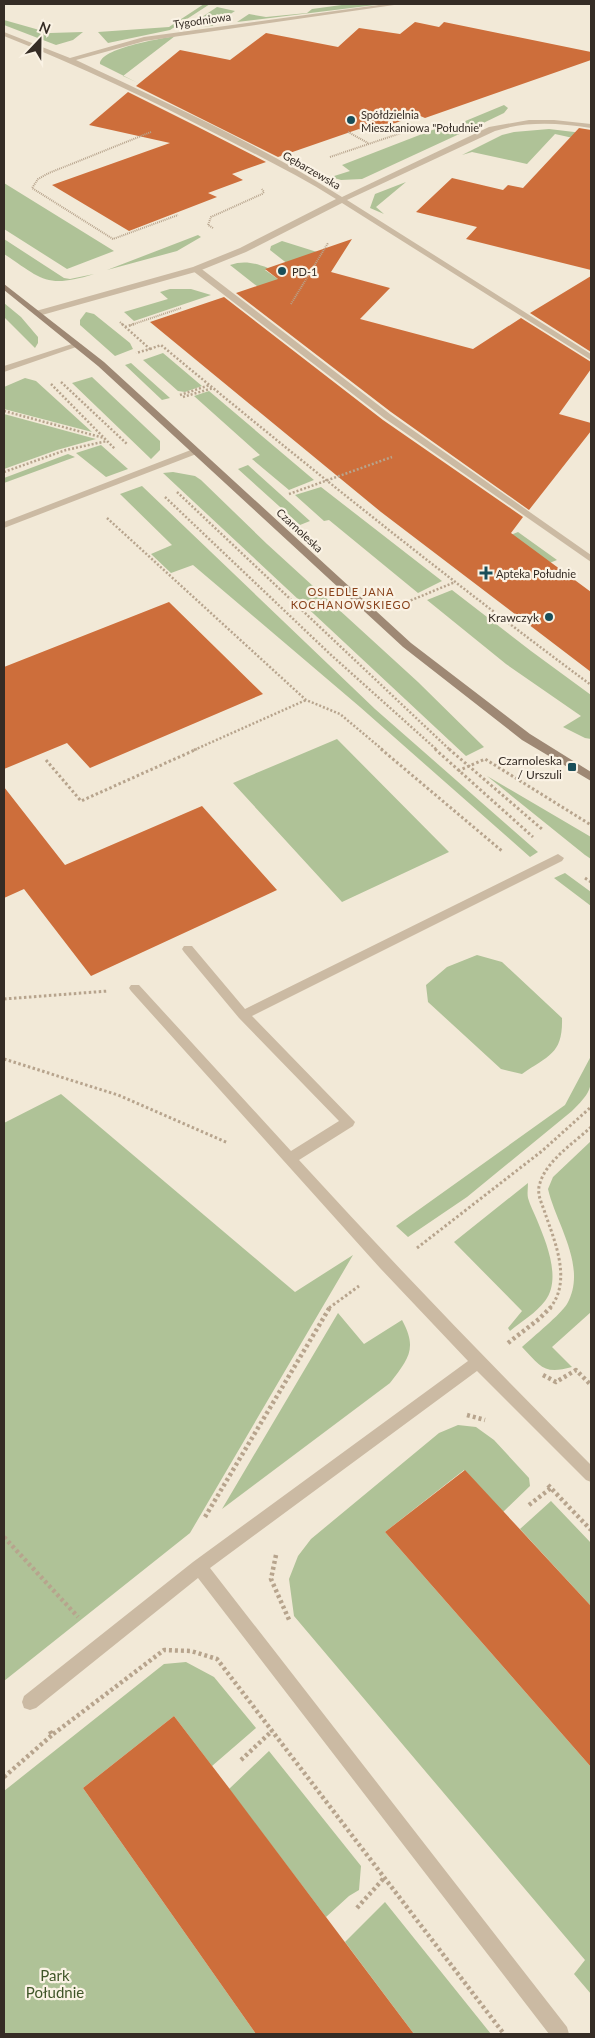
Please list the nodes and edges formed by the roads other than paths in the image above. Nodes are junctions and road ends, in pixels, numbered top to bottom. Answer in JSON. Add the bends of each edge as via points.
{"nodes":[{"id":1,"x":398,"y":4,"type":"edge"},
{"id":2,"x":4,"y":34,"type":"edge"},
{"id":3,"x":70,"y":60,"type":"junction"},
{"id":4,"x":591,"y":126,"type":"edge"},
{"id":5,"x":341,"y":200,"type":"junction"},
{"id":6,"x":196,"y":268,"type":"junction"},
{"id":7,"x":4,"y":286,"type":"edge"},
{"id":8,"x":39,"y":313,"type":"junction"},
{"id":9,"x":78,"y":345,"type":"junction"},
{"id":10,"x":591,"y":358,"type":"edge"},
{"id":11,"x":4,"y":369,"type":"edge"},
{"id":12,"x":196,"y":451,"type":"junction"},
{"id":13,"x":4,"y":525,"type":"edge"},
{"id":14,"x":591,"y":559,"type":"edge"},
{"id":15,"x":591,"y":777,"type":"edge"},
{"id":16,"x":558,"y":858,"type":"road end"},
{"id":17,"x":188,"y":949,"type":"dead end"},
{"id":18,"x":136,"y":988,"type":"road end"},
{"id":19,"x":243,"y":1015,"type":"junction"},
{"id":20,"x":289,"y":1159,"type":"junction"},
{"id":21,"x":478,"y":1362,"type":"junction"},
{"id":22,"x":591,"y":1475,"type":"edge"},
{"id":23,"x":198,"y":1567,"type":"junction"},
{"id":24,"x":30,"y":1702,"type":"road end"},
{"id":25,"x":560,"y":2034,"type":"edge"}],
"edges":[{"from":1,"to":3,"type":"street","name":"Tygodniowa","via":[[144,39]]},
{"from":2,"to":3,"type":"street","name":"Gębarzewska"},
{"from":3,"to":5,"type":"street","name":"Gębarzewska","via":[[188,116],[311,180]]},
{"from":4,"to":5,"type":"street","via":[[546,122],[503,125]]},
{"from":5,"to":6,"type":"street","via":[[243,250]]},
{"from":5,"to":10,"type":"street","name":"Gębarzewska"},
{"from":6,"to":8,"type":"street"},
{"from":6,"to":14,"type":"street","via":[[387,416]]},
{"from":7,"to":8,"type":"street","name":"Czarnoleska"},
{"from":8,"to":9,"type":"street","name":"Czarnoleska"},
{"from":9,"to":11,"type":"street"},
{"from":9,"to":12,"type":"street","name":"Czarnoleska"},
{"from":12,"to":13,"type":"street"},
{"from":12,"to":15,"type":"street","name":"Czarnoleska","via":[[407,645],[511,726]]},
{"from":16,"to":19,"type":"street"},
{"from":17,"to":19,"type":"street"},
{"from":18,"to":20,"type":"street"},
{"from":19,"to":20,"type":"street","via":[[348,1122]]},
{"from":20,"to":21,"type":"street"},
{"from":21,"to":22,"type":"street"},
{"from":21,"to":23,"type":"street"},
{"from":23,"to":24,"type":"street"},
{"from":23,"to":25,"type":"street"}]}
